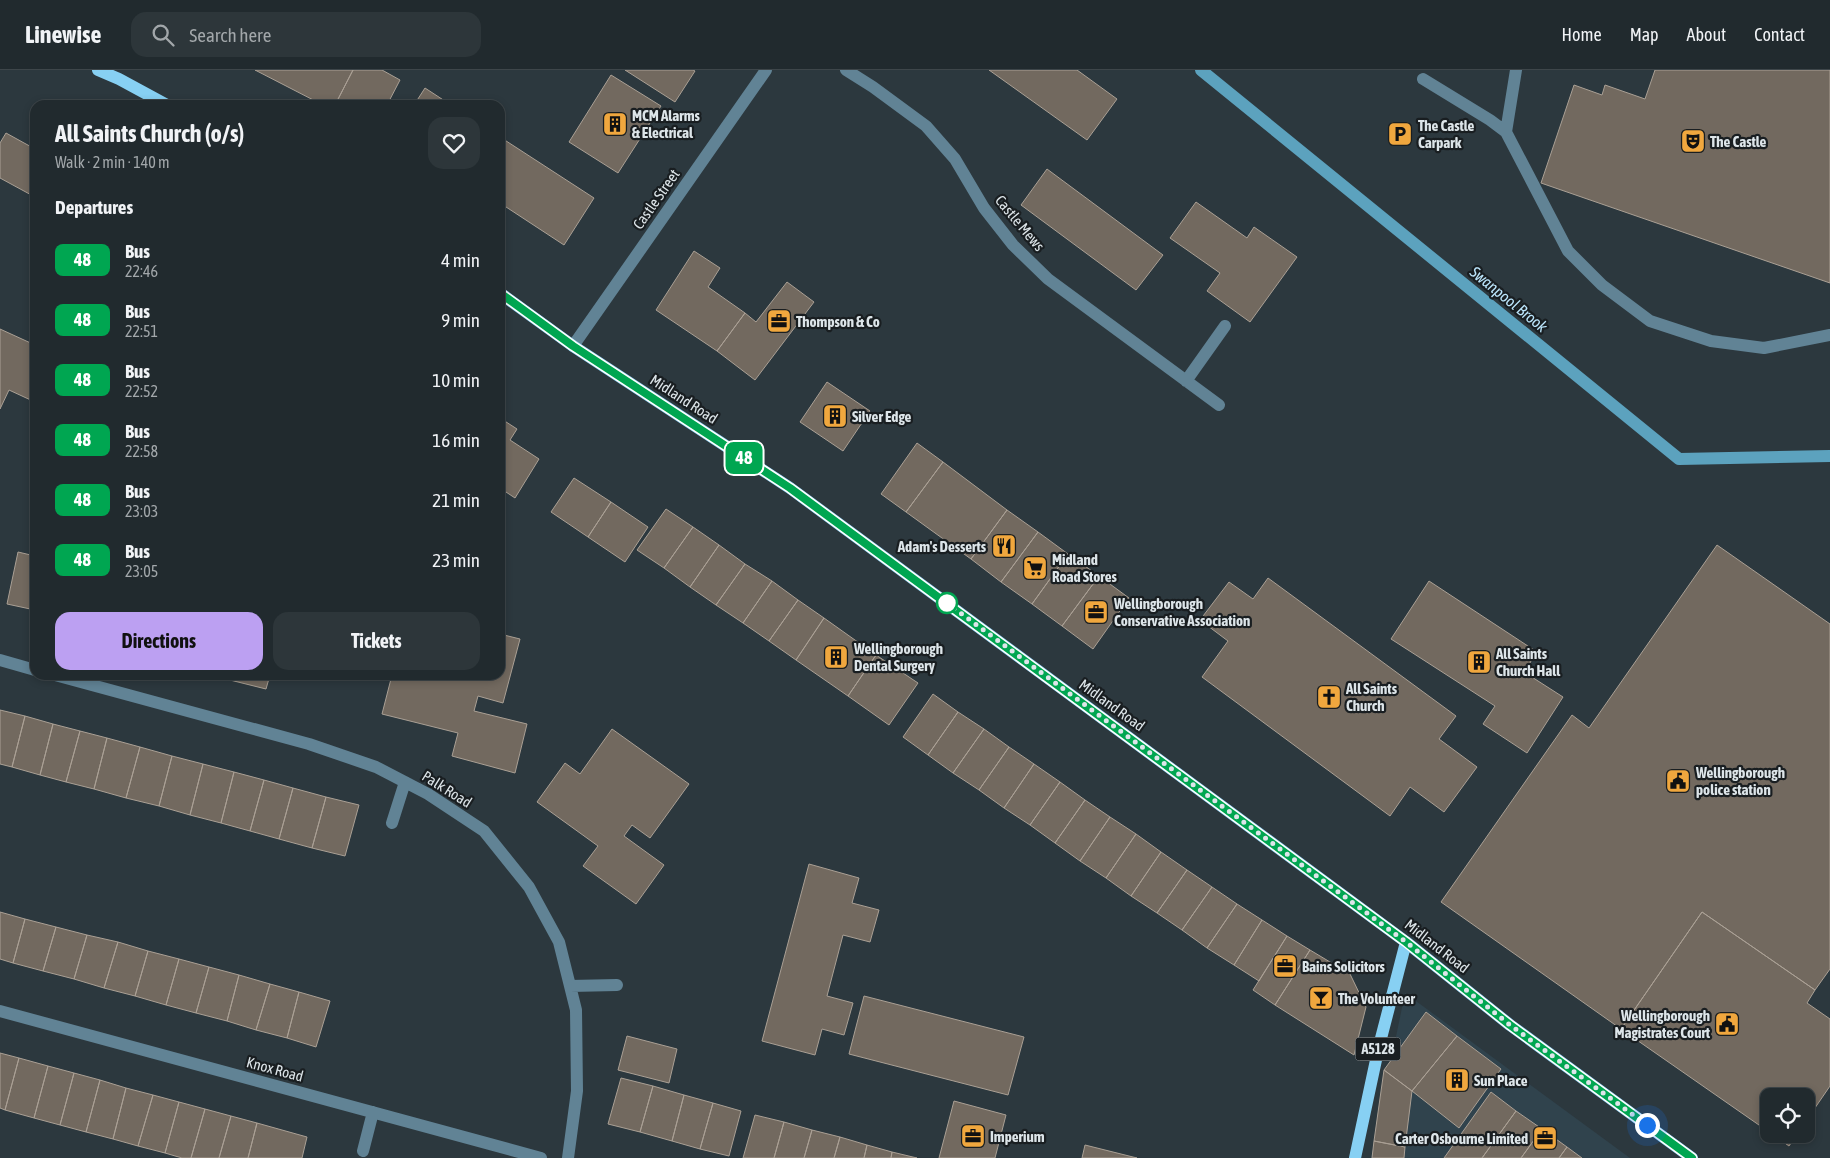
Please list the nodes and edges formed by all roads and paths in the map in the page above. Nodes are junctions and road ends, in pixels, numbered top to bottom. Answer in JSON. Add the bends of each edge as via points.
{"nodes":[{"id":1,"x":98,"y":70,"type":"edge"},
{"id":2,"x":766,"y":70,"type":"edge"},
{"id":3,"x":846,"y":70,"type":"edge"},
{"id":4,"x":1516,"y":70,"type":"edge"},
{"id":5,"x":121,"y":74,"type":"edge"},
{"id":6,"x":1423,"y":79,"type":"dead end"},
{"id":7,"x":160,"y":100,"type":"edge"},
{"id":8,"x":1506,"y":132,"type":"junction"},
{"id":9,"x":505,"y":297,"type":"edge"},
{"id":10,"x":1225,"y":326,"type":"dead end"},
{"id":11,"x":1830,"y":335,"type":"edge"},
{"id":12,"x":573,"y":346,"type":"junction"},
{"id":13,"x":1186,"y":381,"type":"junction"},
{"id":14,"x":1219,"y":405,"type":"dead end"},
{"id":15,"x":0,"y":660,"type":"edge"},
{"id":16,"x":30,"y":669,"type":"edge"},
{"id":17,"x":73,"y":680,"type":"edge"},
{"id":18,"x":405,"y":782,"type":"junction"},
{"id":19,"x":392,"y":823,"type":"dead end"},
{"id":20,"x":1406,"y":942,"type":"junction"},
{"id":21,"x":617,"y":985,"type":"dead end"},
{"id":22,"x":570,"y":986,"type":"junction"},
{"id":23,"x":0,"y":1011,"type":"edge"},
{"id":24,"x":373,"y":1112,"type":"junction"},
{"id":25,"x":363,"y":1151,"type":"dead end"},
{"id":26,"x":541,"y":1158,"type":"edge"},
{"id":27,"x":568,"y":1158,"type":"edge"},
{"id":28,"x":1355,"y":1158,"type":"edge"},
{"id":29,"x":1692,"y":1158,"type":"edge"}],
"edges":[{"from":1,"to":5,"type":"main road"},
{"from":2,"to":12,"type":"street","name":"Castle Street"},
{"from":3,"to":13,"type":"street","name":"Castle Mews","via":[[926,126],[955,159],[984,208],[1048,279]]},
{"from":4,"to":8,"type":"street"},
{"from":5,"to":7,"type":"main road"},
{"from":6,"to":8,"type":"street"},
{"from":8,"to":11,"type":"street","via":[[1568,251],[1602,286],[1650,321],[1711,340],[1764,348]]},
{"from":9,"to":12,"type":"main road","name":"Midland Road"},
{"from":10,"to":13,"type":"street"},
{"from":12,"to":20,"type":"main road","name":"Midland Road","via":[[790,488]]},
{"from":13,"to":14,"type":"street","name":"Castle Mews"},
{"from":15,"to":16,"type":"street"},
{"from":17,"to":18,"type":"street","name":"Palk Road","via":[[309,744],[376,767]]},
{"from":18,"to":19,"type":"street"},
{"from":18,"to":22,"type":"street","name":"Palk Road","via":[[484,831],[529,887],[559,942]]},
{"from":20,"to":28,"type":"main road","number":"A5128"},
{"from":20,"to":29,"type":"main road","name":"Midland Road","via":[[1510,1025]]},
{"from":21,"to":22,"type":"street"},
{"from":22,"to":27,"type":"street","name":"Palk Road","via":[[576,1010],[577,1091]]},
{"from":23,"to":24,"type":"street","name":"Knox Road"},
{"from":24,"to":25,"type":"street"},
{"from":24,"to":26,"type":"street","name":"Knox Road"}]}
